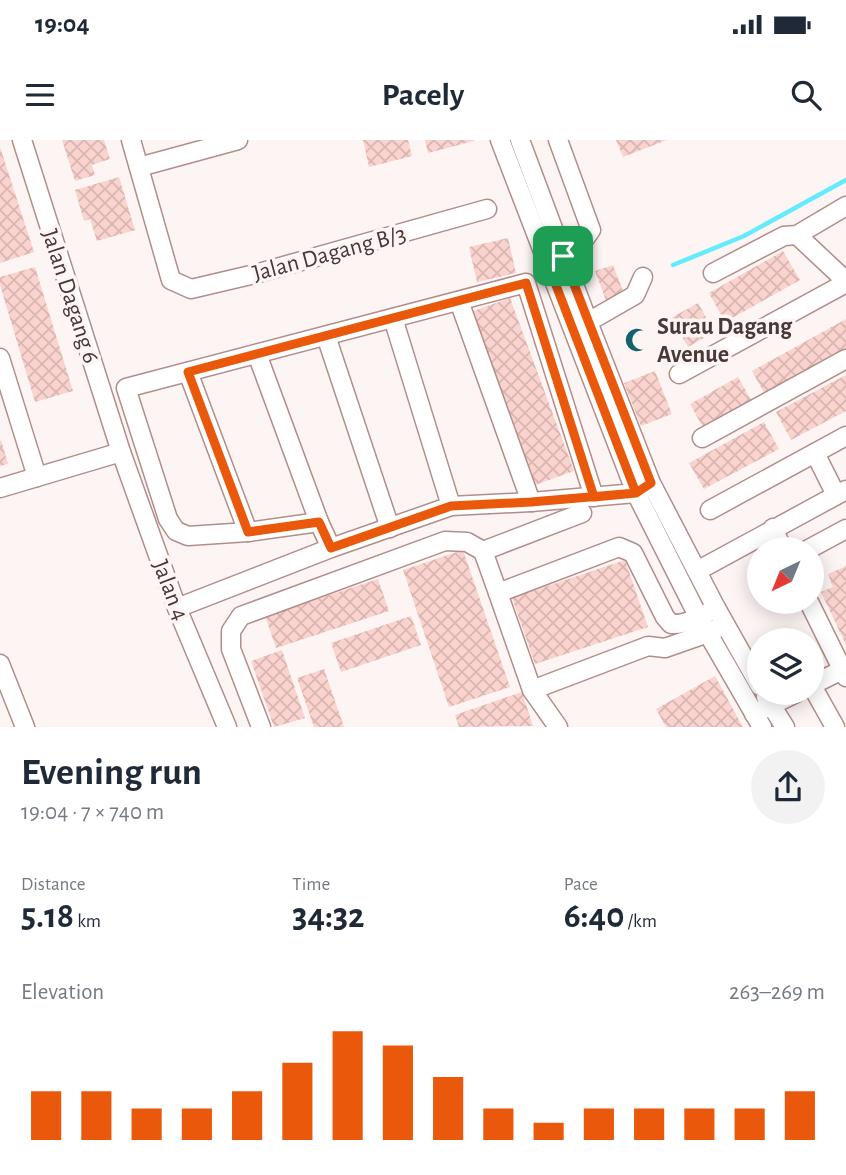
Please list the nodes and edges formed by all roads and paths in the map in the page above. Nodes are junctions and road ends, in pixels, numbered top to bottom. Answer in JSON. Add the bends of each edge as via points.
{"nodes":[{"id":1,"x":22,"y":140,"type":"edge"},
{"id":2,"x":131,"y":140,"type":"edge"},
{"id":3,"x":238,"y":140,"type":"edge"},
{"id":4,"x":500,"y":140,"type":"edge"},
{"id":5,"x":520,"y":140,"type":"edge"},
{"id":6,"x":558,"y":140,"type":"edge"},
{"id":7,"x":139,"y":167,"type":"junction"},
{"id":8,"x":846,"y":206,"type":"edge"},
{"id":9,"x":487,"y":209,"type":"dead end"},
{"id":10,"x":797,"y":235,"type":"junction"},
{"id":11,"x":555,"y":259,"type":"junction"},
{"id":12,"x":713,"y":274,"type":"dead end"},
{"id":13,"x":643,"y":277,"type":"dead end"},
{"id":14,"x":846,"y":282,"type":"edge"},
{"id":15,"x":459,"y":301,"type":"junction"},
{"id":16,"x":393,"y":318,"type":"junction"},
{"id":17,"x":588,"y":322,"type":"junction"},
{"id":18,"x":326,"y":335,"type":"junction"},
{"id":19,"x":257,"y":354,"type":"junction"},
{"id":20,"x":0,"y":358,"type":"edge"},
{"id":21,"x":846,"y":359,"type":"edge"},
{"id":22,"x":188,"y":372,"type":"junction"},
{"id":23,"x":679,"y":373,"type":"dead end"},
{"id":24,"x":846,"y":436,"type":"edge"},
{"id":25,"x":702,"y":438,"type":"dead end"},
{"id":26,"x":121,"y":452,"type":"junction"},
{"id":27,"x":815,"y":453,"type":"junction"},
{"id":28,"x":37,"y":477,"type":"junction"},
{"id":29,"x":0,"y":488,"type":"edge"},
{"id":30,"x":643,"y":488,"type":"junction"},
{"id":31,"x":841,"y":492,"type":"edge"},
{"id":32,"x":594,"y":497,"type":"junction"},
{"id":33,"x":531,"y":502,"type":"junction"},
{"id":34,"x":451,"y":506,"type":"junction"},
{"id":35,"x":710,"y":510,"type":"dead end"},
{"id":36,"x":582,"y":513,"type":"dead end"},
{"id":37,"x":319,"y":522,"type":"junction"},
{"id":38,"x":390,"y":528,"type":"junction"},
{"id":39,"x":773,"y":528,"type":"junction"},
{"id":40,"x":846,"y":529,"type":"edge"},
{"id":41,"x":248,"y":532,"type":"junction"},
{"id":42,"x":777,"y":537,"type":"edge"},
{"id":43,"x":824,"y":541,"type":"edge"},
{"id":44,"x":331,"y":548,"type":"junction"},
{"id":45,"x":483,"y":551,"type":"junction"},
{"id":46,"x":697,"y":571,"type":"junction"},
{"id":47,"x":498,"y":593,"type":"junction"},
{"id":48,"x":177,"y":608,"type":"junction"},
{"id":49,"x":815,"y":614,"type":"edge"},
{"id":50,"x":720,"y":616,"type":"junction"},
{"id":51,"x":704,"y":625,"type":"junction"},
{"id":52,"x":747,"y":663,"type":"edge"},
{"id":53,"x":0,"y":664,"type":"edge"},
{"id":54,"x":844,"y":674,"type":"edge"},
{"id":55,"x":824,"y":681,"type":"edge"},
{"id":56,"x":532,"y":690,"type":"junction"},
{"id":57,"x":771,"y":705,"type":"edge"},
{"id":58,"x":823,"y":705,"type":"edge"},
{"id":59,"x":758,"y":720,"type":"edge"},
{"id":60,"x":25,"y":727,"type":"edge"},
{"id":61,"x":227,"y":727,"type":"edge"},
{"id":62,"x":261,"y":727,"type":"edge"},
{"id":63,"x":558,"y":727,"type":"edge"},
{"id":64,"x":785,"y":727,"type":"edge"},
{"id":65,"x":835,"y":727,"type":"edge"}],
"edges":[{"from":1,"to":26,"type":"street","name":"Jalan Dagang 6"},
{"from":2,"to":7,"type":"street"},
{"from":3,"to":7,"type":"street"},
{"from":4,"to":11,"type":"street"},
{"from":5,"to":11,"type":"street"},
{"from":6,"to":11,"type":"street","via":[[591,230],[576,251]]},
{"from":7,"to":9,"type":"street","name":"Jalan Dagang B/3","via":[[171,280],[191,289]]},
{"from":8,"to":10,"type":"street"},
{"from":10,"to":12,"type":"street","via":[[784,236]]},
{"from":10,"to":14,"type":"street"},
{"from":11,"to":17,"type":"street"},
{"from":11,"to":30,"type":"street"},
{"from":13,"to":17,"type":"street","via":[[635,295]]},
{"from":14,"to":23,"type":"street"},
{"from":15,"to":16,"type":"street"},
{"from":15,"to":32,"type":"street","via":[[526,283]]},
{"from":15,"to":33,"type":"street"},
{"from":16,"to":18,"type":"street"},
{"from":16,"to":34,"type":"street"},
{"from":17,"to":30,"type":"street"},
{"from":18,"to":19,"type":"street"},
{"from":18,"to":38,"type":"street"},
{"from":19,"to":22,"type":"street"},
{"from":19,"to":37,"type":"street"},
{"from":20,"to":28,"type":"street"},
{"from":21,"to":25,"type":"street"},
{"from":22,"to":41,"type":"street"},
{"from":22,"to":41,"type":"street","via":[[127,388],[168,519],[176,531],[188,536]]},
{"from":24,"to":27,"type":"street"},
{"from":26,"to":28,"type":"street"},
{"from":26,"to":48,"type":"street","name":"Jalan 4"},
{"from":27,"to":31,"type":"street"},
{"from":27,"to":35,"type":"street"},
{"from":28,"to":29,"type":"street"},
{"from":30,"to":32,"type":"street"},
{"from":30,"to":46,"type":"street"},
{"from":30,"to":51,"type":"street"},
{"from":31,"to":39,"type":"street"},
{"from":32,"to":33,"type":"street"},
{"from":33,"to":34,"type":"street"},
{"from":34,"to":38,"type":"street"},
{"from":36,"to":45,"type":"street"},
{"from":37,"to":41,"type":"street"},
{"from":37,"to":44,"type":"street"},
{"from":38,"to":44,"type":"street"},
{"from":39,"to":42,"type":"street"},
{"from":39,"to":46,"type":"street"},
{"from":40,"to":43,"type":"street"},
{"from":44,"to":48,"type":"street"},
{"from":45,"to":47,"type":"street"},
{"from":45,"to":62,"type":"street","via":[[467,542],[444,541],[241,616],[231,631],[231,649]]},
{"from":46,"to":50,"type":"street"},
{"from":47,"to":51,"type":"street","via":[[619,547],[634,553],[671,624]]},
{"from":47,"to":56,"type":"street"},
{"from":48,"to":61,"type":"street","name":"Jalan 4"},
{"from":49,"to":54,"type":"street"},
{"from":50,"to":51,"type":"street"},
{"from":50,"to":52,"type":"street"},
{"from":51,"to":56,"type":"street","via":[[666,648],[648,646]]},
{"from":51,"to":59,"type":"street"},
{"from":53,"to":60,"type":"street"},
{"from":54,"to":55,"type":"street"},
{"from":56,"to":63,"type":"street"},
{"from":57,"to":64,"type":"street"},
{"from":58,"to":65,"type":"street"}]}
